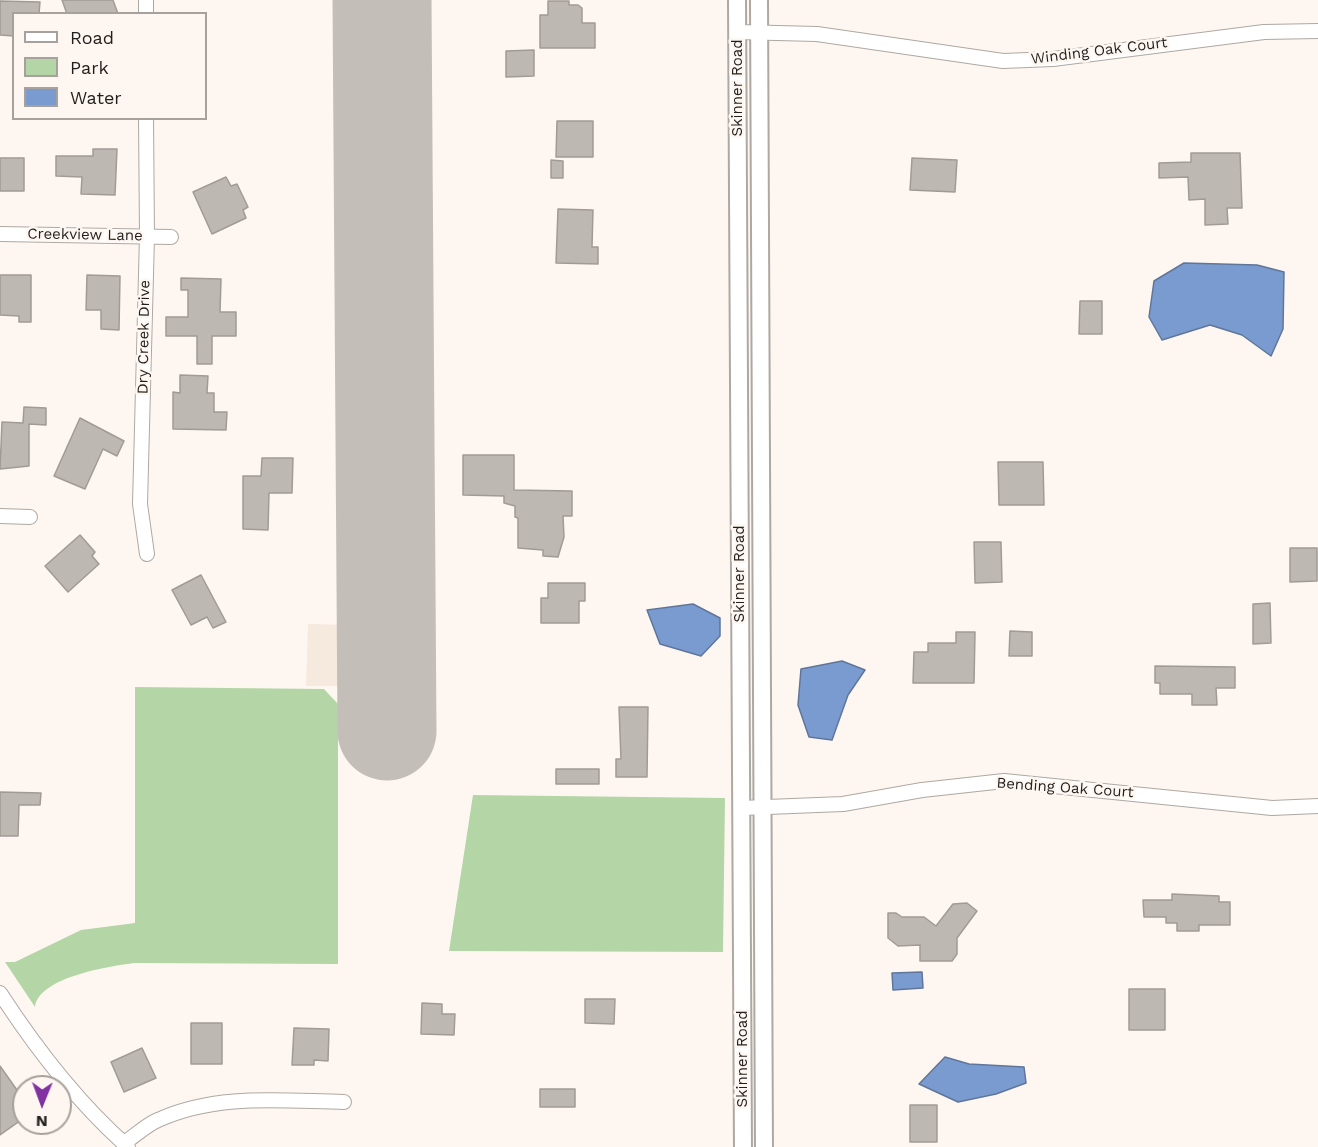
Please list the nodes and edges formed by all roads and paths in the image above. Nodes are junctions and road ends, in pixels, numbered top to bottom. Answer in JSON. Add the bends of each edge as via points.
{"nodes":[{"id":1,"x":737,"y":0,"type":"edge"},
{"id":2,"x":759,"y":0,"type":"edge"},
{"id":3,"x":1318,"y":31,"type":"edge"},
{"id":4,"x":737,"y":32,"type":"junction"},
{"id":5,"x":760,"y":32,"type":"junction"},
{"id":6,"x":146,"y":120,"type":"edge"},
{"id":7,"x":0,"y":234,"type":"edge"},
{"id":8,"x":147,"y":236,"type":"junction"},
{"id":9,"x":171,"y":237,"type":"dead end"},
{"id":10,"x":0,"y":516,"type":"edge"},
{"id":11,"x":30,"y":517,"type":"dead end"},
{"id":12,"x":147,"y":554,"type":"dead end"},
{"id":13,"x":1318,"y":806,"type":"edge"},
{"id":14,"x":742,"y":808,"type":"junction"},
{"id":15,"x":763,"y":808,"type":"junction"},
{"id":16,"x":0,"y":993,"type":"edge"},
{"id":17,"x":344,"y":1102,"type":"dead end"},
{"id":18,"x":126,"y":1145,"type":"edge"},
{"id":19,"x":743,"y":1147,"type":"edge"},
{"id":20,"x":764,"y":1147,"type":"edge"}],
"edges":[{"from":1,"to":4,"type":"street","name":"Skinner Road"},
{"from":2,"to":5,"type":"street","name":"Skinner Road"},
{"from":3,"to":5,"type":"street","name":"Winding Oak Court","via":[[1264,32],[1053,59],[1003,61],[817,34]]},
{"from":4,"to":5,"type":"street","name":"Winding Oak Court"},
{"from":4,"to":14,"type":"street","name":"Skinner Road"},
{"from":5,"to":15,"type":"street","name":"Skinner Road"},
{"from":6,"to":8,"type":"street","name":"Dry Creek Drive"},
{"from":7,"to":8,"type":"street","name":"Creekview Lane"},
{"from":8,"to":9,"type":"street","name":"Creekview Lane"},
{"from":8,"to":12,"type":"street","name":"Dry Creek Drive","via":[[140,504]]},
{"from":10,"to":11,"type":"street"},
{"from":13,"to":15,"type":"street","name":"Bending Oak Court","via":[[1272,808],[1004,781],[843,804]]},
{"from":14,"to":15,"type":"street","name":"Bending Oak Court"},
{"from":14,"to":19,"type":"street","name":"Skinner Road"},
{"from":15,"to":20,"type":"street","name":"Skinner Road"},
{"from":16,"to":18,"type":"street","via":[[39,1052],[89,1112]]},
{"from":17,"to":18,"type":"street","via":[[232,1100],[206,1104],[155,1121]]}]}
